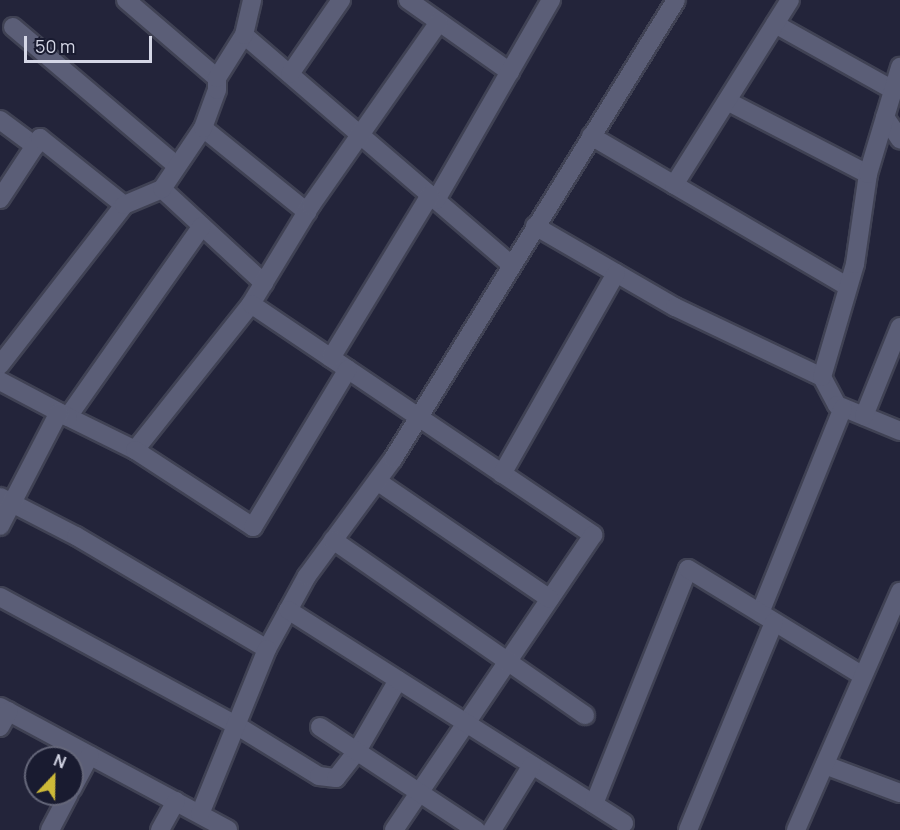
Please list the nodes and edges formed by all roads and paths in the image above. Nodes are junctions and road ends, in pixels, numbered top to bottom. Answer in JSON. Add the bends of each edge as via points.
{"nodes":[{"id":1,"x":126,"y":0,"type":"edge"},
{"id":2,"x":252,"y":0,"type":"edge"},
{"id":3,"x":341,"y":0,"type":"edge"},
{"id":4,"x":408,"y":0,"type":"edge"},
{"id":5,"x":551,"y":0,"type":"edge"},
{"id":6,"x":676,"y":0,"type":"edge"},
{"id":7,"x":790,"y":0,"type":"edge"},
{"id":8,"x":439,"y":22,"type":"junction"},
{"id":9,"x":776,"y":24,"type":"junction"},
{"id":10,"x":13,"y":27,"type":"dead end"},
{"id":11,"x":244,"y":35,"type":"junction"},
{"id":12,"x":900,"y":67,"type":"edge"},
{"id":13,"x":510,"y":72,"type":"junction"},
{"id":14,"x":290,"y":74,"type":"junction"},
{"id":15,"x":217,"y":78,"type":"junction"},
{"id":16,"x":893,"y":90,"type":"junction"},
{"id":17,"x":727,"y":101,"type":"junction"},
{"id":18,"x":885,"y":117,"type":"junction"},
{"id":19,"x":0,"y":120,"type":"edge"},
{"id":20,"x":203,"y":128,"type":"junction"},
{"id":21,"x":359,"y":135,"type":"junction"},
{"id":22,"x":591,"y":136,"type":"junction"},
{"id":23,"x":900,"y":139,"type":"edge"},
{"id":24,"x":35,"y":146,"type":"junction"},
{"id":25,"x":176,"y":165,"type":"junction"},
{"id":26,"x":868,"y":174,"type":"junction"},
{"id":27,"x":674,"y":184,"type":"junction"},
{"id":28,"x":162,"y":189,"type":"junction"},
{"id":29,"x":433,"y":198,"type":"junction"},
{"id":30,"x":0,"y":199,"type":"edge"},
{"id":31,"x":124,"y":205,"type":"junction"},
{"id":32,"x":307,"y":212,"type":"junction"},
{"id":33,"x":202,"y":225,"type":"junction"},
{"id":34,"x":535,"y":226,"type":"junction"},
{"id":35,"x":511,"y":266,"type":"junction"},
{"id":36,"x":616,"y":273,"type":"junction"},
{"id":37,"x":264,"y":283,"type":"junction"},
{"id":38,"x":848,"y":286,"type":"junction"},
{"id":39,"x":251,"y":304,"type":"junction"},
{"id":40,"x":900,"y":328,"type":"edge"},
{"id":41,"x":331,"y":358,"type":"junction"},
{"id":42,"x":0,"y":365,"type":"edge"},
{"id":43,"x":348,"y":369,"type":"junction"},
{"id":44,"x":822,"y":377,"type":"junction"},
{"id":45,"x":0,"y":381,"type":"edge"},
{"id":46,"x":843,"y":408,"type":"junction"},
{"id":47,"x":64,"y":415,"type":"junction"},
{"id":48,"x":864,"y":416,"type":"junction"},
{"id":49,"x":418,"y":417,"type":"junction"},
{"id":50,"x":900,"y":431,"type":"edge"},
{"id":51,"x":135,"y":450,"type":"junction"},
{"id":52,"x":502,"y":474,"type":"junction"},
{"id":53,"x":377,"y":481,"type":"junction"},
{"id":54,"x":6,"y":500,"type":"edge"},
{"id":55,"x":0,"y":526,"type":"edge"},
{"id":56,"x":333,"y":540,"type":"junction"},
{"id":57,"x":900,"y":592,"type":"edge"},
{"id":58,"x":0,"y":597,"type":"edge"},
{"id":59,"x":550,"y":599,"type":"junction"},
{"id":60,"x":288,"y":610,"type":"junction"},
{"id":61,"x":767,"y":617,"type":"junction"},
{"id":62,"x":267,"y":649,"type":"junction"},
{"id":63,"x":508,"y":662,"type":"junction"},
{"id":64,"x":863,"y":676,"type":"junction"},
{"id":65,"x":398,"y":680,"type":"junction"},
{"id":66,"x":3,"y":715,"type":"edge"},
{"id":67,"x":585,"y":715,"type":"dead end"},
{"id":68,"x":466,"y":723,"type":"junction"},
{"id":69,"x":236,"y":725,"type":"junction"},
{"id":70,"x":320,"y":727,"type":"dead end"},
{"id":71,"x":357,"y":751,"type":"junction"},
{"id":72,"x":90,"y":755,"type":"junction"},
{"id":73,"x":532,"y":765,"type":"junction"},
{"id":74,"x":825,"y":765,"type":"junction"},
{"id":75,"x":84,"y":766,"type":"edge"},
{"id":76,"x":419,"y":793,"type":"junction"},
{"id":77,"x":900,"y":793,"type":"edge"},
{"id":78,"x":176,"y":801,"type":"junction"},
{"id":79,"x":594,"y":804,"type":"junction"},
{"id":80,"x":63,"y":806,"type":"edge"},
{"id":81,"x":200,"y":814,"type":"junction"},
{"id":82,"x":624,"y":823,"type":"dead end"},
{"id":83,"x":50,"y":830,"type":"edge"},
{"id":84,"x":160,"y":830,"type":"edge"},
{"id":85,"x":228,"y":830,"type":"edge"},
{"id":86,"x":394,"y":830,"type":"edge"},
{"id":87,"x":476,"y":830,"type":"edge"},
{"id":88,"x":492,"y":830,"type":"edge"},
{"id":89,"x":688,"y":830,"type":"edge"},
{"id":90,"x":796,"y":830,"type":"edge"}],
"edges":[{"from":1,"to":15,"type":"street"},
{"from":2,"to":11,"type":"street"},
{"from":3,"to":14,"type":"street"},
{"from":4,"to":8,"type":"street"},
{"from":5,"to":13,"type":"street"},
{"from":6,"to":22,"type":"street"},
{"from":7,"to":9,"type":"street"},
{"from":8,"to":13,"type":"street"},
{"from":8,"to":21,"type":"street"},
{"from":9,"to":16,"type":"street"},
{"from":9,"to":17,"type":"street"},
{"from":10,"to":25,"type":"street"},
{"from":11,"to":14,"type":"street"},
{"from":11,"to":15,"type":"street"},
{"from":12,"to":16,"type":"street"},
{"from":13,"to":29,"type":"street"},
{"from":14,"to":21,"type":"street"},
{"from":15,"to":20,"type":"street","via":[[217,90]]},
{"from":16,"to":18,"type":"street"},
{"from":17,"to":26,"type":"street"},
{"from":17,"to":27,"type":"street"},
{"from":18,"to":23,"type":"street"},
{"from":18,"to":26,"type":"street"},
{"from":19,"to":24,"type":"street"},
{"from":20,"to":25,"type":"street"},
{"from":20,"to":32,"type":"street"},
{"from":21,"to":29,"type":"street"},
{"from":21,"to":32,"type":"street"},
{"from":22,"to":27,"type":"street"},
{"from":22,"to":34,"type":"street"},
{"from":24,"to":30,"type":"street"},
{"from":24,"to":31,"type":"street","via":[[40,138]]},
{"from":25,"to":28,"type":"street"},
{"from":26,"to":38,"type":"street"},
{"from":27,"to":38,"type":"street"},
{"from":28,"to":31,"type":"street"},
{"from":28,"to":33,"type":"street"},
{"from":29,"to":35,"type":"street"},
{"from":29,"to":41,"type":"street"},
{"from":31,"to":42,"type":"street"},
{"from":32,"to":37,"type":"street"},
{"from":33,"to":37,"type":"street"},
{"from":33,"to":47,"type":"street"},
{"from":34,"to":35,"type":"street"},
{"from":34,"to":36,"type":"street"},
{"from":35,"to":49,"type":"street"},
{"from":36,"to":44,"type":"street","via":[[675,307]]},
{"from":36,"to":52,"type":"street"},
{"from":37,"to":39,"type":"street"},
{"from":38,"to":44,"type":"street"},
{"from":39,"to":41,"type":"street"},
{"from":39,"to":51,"type":"street"},
{"from":40,"to":48,"type":"street"},
{"from":41,"to":43,"type":"street"},
{"from":43,"to":49,"type":"street"},
{"from":43,"to":51,"type":"street","via":[[253,527]]},
{"from":44,"to":46,"type":"street","via":[[837,405]]},
{"from":45,"to":47,"type":"street"},
{"from":46,"to":48,"type":"street"},
{"from":46,"to":61,"type":"street"},
{"from":47,"to":51,"type":"street"},
{"from":47,"to":54,"type":"street"},
{"from":48,"to":50,"type":"street"},
{"from":49,"to":52,"type":"street"},
{"from":49,"to":53,"type":"street"},
{"from":52,"to":59,"type":"street","via":[[593,535]]},
{"from":53,"to":56,"type":"street"},
{"from":53,"to":59,"type":"street"},
{"from":54,"to":55,"type":"street"},
{"from":54,"to":62,"type":"street","via":[[76,536]]},
{"from":56,"to":60,"type":"street"},
{"from":56,"to":63,"type":"street"},
{"from":57,"to":64,"type":"street"},
{"from":58,"to":69,"type":"street"},
{"from":59,"to":63,"type":"street"},
{"from":60,"to":62,"type":"street"},
{"from":60,"to":65,"type":"street"},
{"from":61,"to":64,"type":"street"},
{"from":61,"to":79,"type":"street","via":[[688,569]]},
{"from":61,"to":89,"type":"street"},
{"from":62,"to":69,"type":"street"},
{"from":63,"to":67,"type":"street"},
{"from":63,"to":68,"type":"street"},
{"from":64,"to":74,"type":"street"},
{"from":65,"to":68,"type":"street"},
{"from":65,"to":71,"type":"street"},
{"from":66,"to":72,"type":"street"},
{"from":68,"to":73,"type":"street"},
{"from":68,"to":76,"type":"street"},
{"from":69,"to":71,"type":"street","via":[[319,776],[336,778]]},
{"from":69,"to":81,"type":"street"},
{"from":70,"to":71,"type":"street"},
{"from":71,"to":76,"type":"street"},
{"from":72,"to":75,"type":"street"},
{"from":72,"to":78,"type":"street"},
{"from":73,"to":79,"type":"street"},
{"from":73,"to":88,"type":"street"},
{"from":74,"to":77,"type":"street"},
{"from":74,"to":90,"type":"street"},
{"from":76,"to":86,"type":"street"},
{"from":76,"to":87,"type":"street"},
{"from":78,"to":81,"type":"street"},
{"from":78,"to":84,"type":"street"},
{"from":79,"to":82,"type":"street"},
{"from":80,"to":83,"type":"street"},
{"from":81,"to":85,"type":"street"}]}
